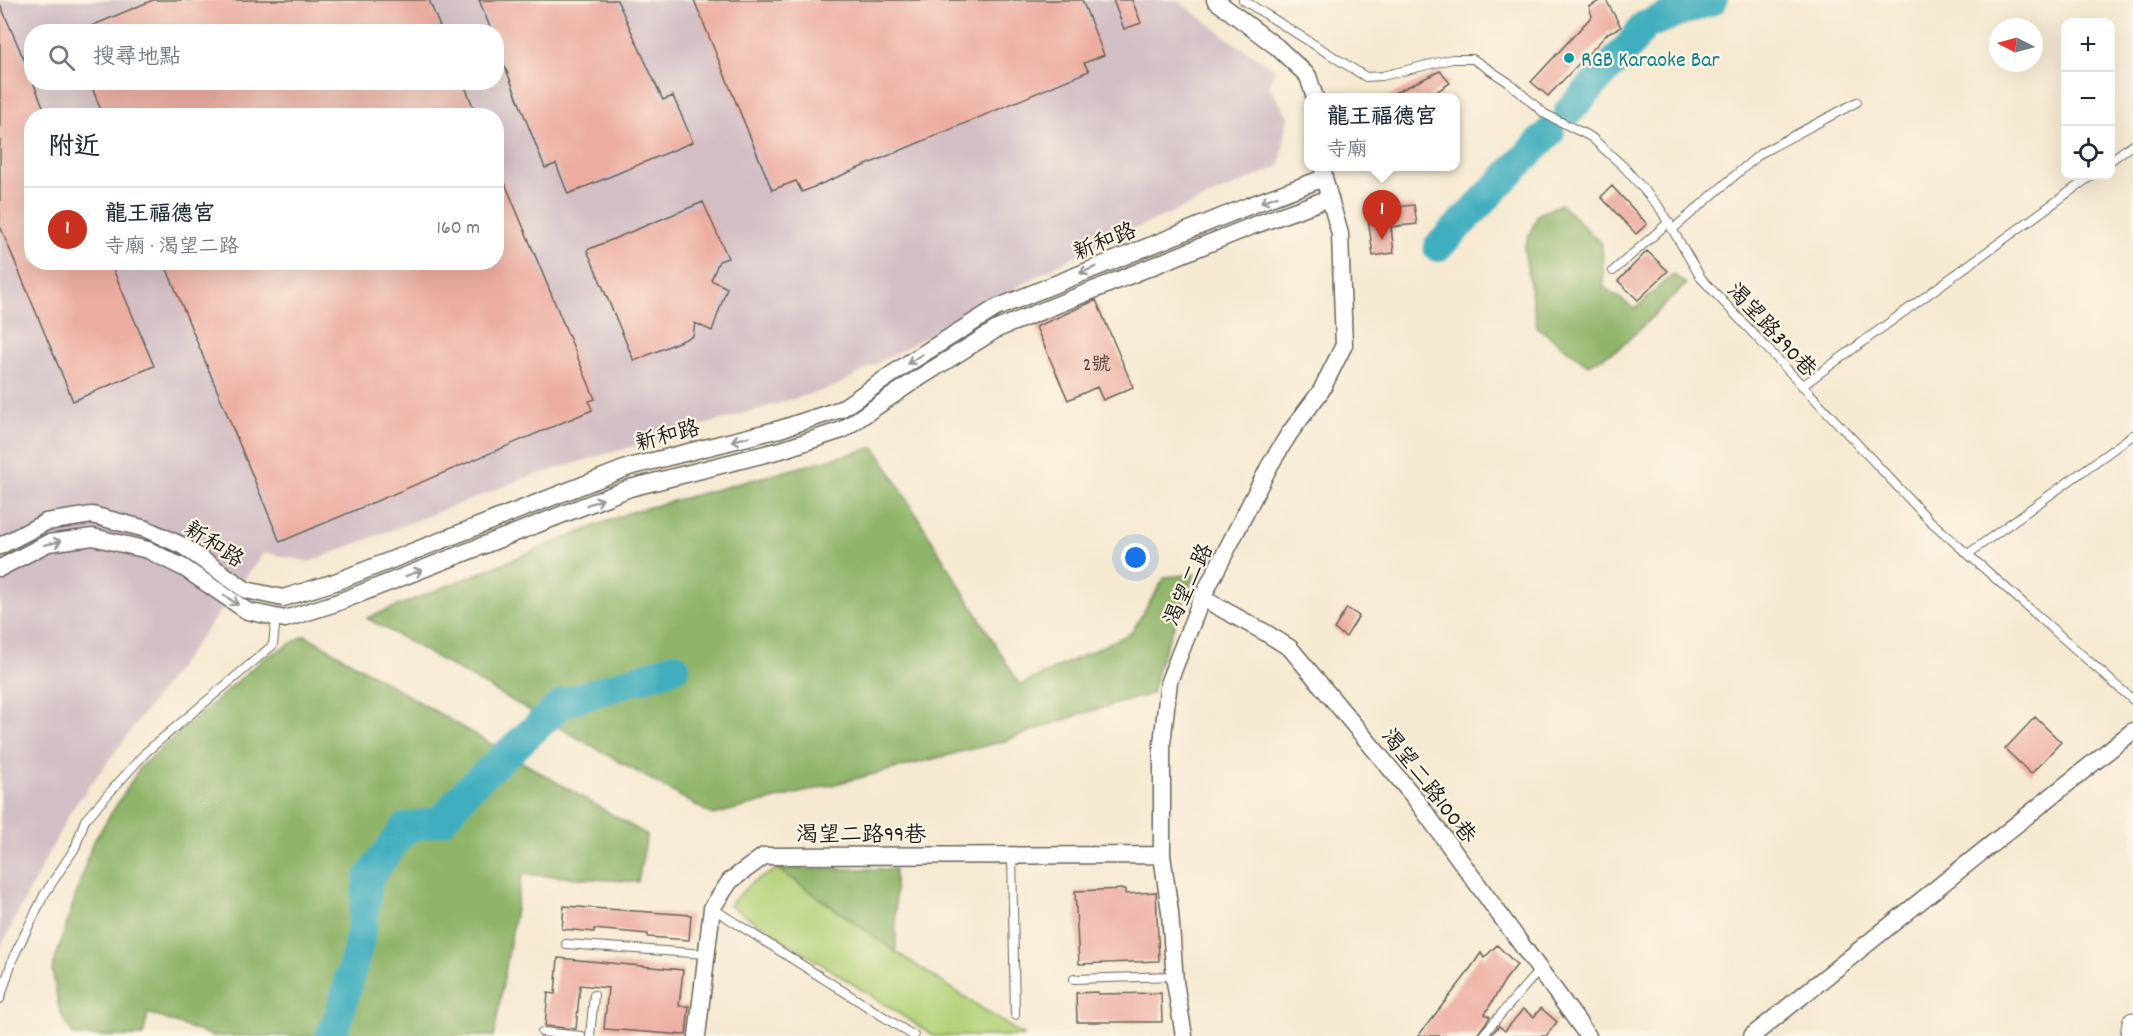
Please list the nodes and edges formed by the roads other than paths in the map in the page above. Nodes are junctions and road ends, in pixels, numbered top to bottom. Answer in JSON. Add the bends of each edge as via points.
{"nodes":[{"id":1,"x":1215,"y":0,"type":"edge"},
{"id":2,"x":1243,"y":0,"type":"edge"},
{"id":3,"x":1313,"y":93,"type":"edge"},
{"id":4,"x":1857,"y":102,"type":"dead end"},
{"id":5,"x":2133,"y":144,"type":"edge"},
{"id":6,"x":2115,"y":157,"type":"edge"},
{"id":7,"x":1324,"y":172,"type":"edge"},
{"id":8,"x":2085,"y":180,"type":"edge"},
{"id":9,"x":1330,"y":198,"type":"junction"},
{"id":10,"x":1671,"y":226,"type":"junction"},
{"id":11,"x":1613,"y":271,"type":"dead end"},
{"id":12,"x":1802,"y":386,"type":"junction"},
{"id":13,"x":2133,"y":435,"type":"edge"},
{"id":14,"x":0,"y":546,"type":"edge"},
{"id":15,"x":1968,"y":554,"type":"junction"},
{"id":16,"x":0,"y":568,"type":"edge"},
{"id":17,"x":1202,"y":598,"type":"junction"},
{"id":18,"x":276,"y":617,"type":"junction"},
{"id":19,"x":2133,"y":700,"type":"edge"},
{"id":20,"x":2133,"y":730,"type":"edge"},
{"id":21,"x":1012,"y":855,"type":"junction"},
{"id":22,"x":1162,"y":855,"type":"junction"},
{"id":23,"x":712,"y":908,"type":"junction"},
{"id":24,"x":566,"y":944,"type":"dead end"},
{"id":25,"x":706,"y":954,"type":"junction"},
{"id":26,"x":1540,"y":969,"type":"junction"},
{"id":27,"x":1175,"y":976,"type":"junction"},
{"id":28,"x":1074,"y":979,"type":"dead end"},
{"id":29,"x":594,"y":995,"type":"dead end"},
{"id":30,"x":0,"y":999,"type":"edge"},
{"id":31,"x":1015,"y":1015,"type":"dead end"},
{"id":32,"x":2133,"y":1023,"type":"edge"},
{"id":33,"x":542,"y":1032,"type":"dead end"},
{"id":34,"x":581,"y":1036,"type":"edge"},
{"id":35,"x":590,"y":1036,"type":"edge"},
{"id":36,"x":697,"y":1036,"type":"edge"},
{"id":37,"x":914,"y":1036,"type":"edge"},
{"id":38,"x":1184,"y":1036,"type":"edge"},
{"id":39,"x":1482,"y":1036,"type":"edge"},
{"id":40,"x":1588,"y":1036,"type":"edge"},
{"id":41,"x":1752,"y":1036,"type":"edge"},
{"id":42,"x":2131,"y":1036,"type":"edge"}],
"edges":[{"from":1,"to":3,"type":"street","via":[[1308,76]]},
{"from":2,"to":10,"type":"lane","name":"渴望路390巷","via":[[1366,77],[1452,59],[1473,59],[1508,81],[1545,114],[1592,137],[1624,167]]},
{"from":4,"to":10,"type":"lane","via":[[1761,153]]},
{"from":5,"to":6,"type":"lane"},
{"from":7,"to":9,"type":"street","name":"渴望二路"},
{"from":7,"to":14,"type":"street","name":"新和路","one_way":true,"via":[[996,308],[841,409],[780,429],[629,467],[335,582],[283,598],[246,590],[183,546],[146,529],[92,515],[46,522]]},
{"from":8,"to":12,"type":"lane"},
{"from":9,"to":17,"type":"street","name":"渴望二路","via":[[1340,234],[1344,345],[1321,390],[1270,465]]},
{"from":18,"to":9,"type":"street","name":"新和路","one_way":true,"via":[[285,619],[336,603],[630,488],[781,450],[842,430],[997,330]]},
{"from":10,"to":11,"type":"lane"},
{"from":10,"to":12,"type":"lane","name":"渴望路390巷","via":[[1701,278]]},
{"from":12,"to":15,"type":"lane","name":"渴望路390巷","via":[[1928,519]]},
{"from":13,"to":15,"type":"lane"},
{"from":15,"to":19,"type":"lane","name":"渴望路390巷"},
{"from":16,"to":18,"type":"street","name":"新和路","one_way":true,"via":[[48,543],[93,537],[147,550],[184,568],[247,611]]},
{"from":17,"to":22,"type":"street","name":"渴望二路","via":[[1169,681],[1162,744]]},
{"from":17,"to":26,"type":"street","name":"渴望二路100巷","via":[[1290,648],[1414,797]]},
{"from":18,"to":30,"type":"lane","via":[[273,645],[146,752],[85,820],[75,848],[44,895],[13,958]]},
{"from":20,"to":41,"type":"street"},
{"from":21,"to":22,"type":"street","name":"渴望二路99巷"},
{"from":21,"to":23,"type":"street","name":"渴望二路99巷","via":[[764,856],[730,881]]},
{"from":21,"to":31,"type":"lane"},
{"from":22,"to":27,"type":"street","name":"渴望二路"},
{"from":23,"to":25,"type":"street","name":"渴望二路99巷"},
{"from":23,"to":37,"type":"lane"},
{"from":24,"to":25,"type":"lane"},
{"from":25,"to":36,"type":"street","name":"渴望二路99巷"},
{"from":26,"to":39,"type":"lane"},
{"from":26,"to":40,"type":"street","name":"渴望二路100巷"},
{"from":27,"to":28,"type":"lane"},
{"from":27,"to":38,"type":"street","name":"渴望二路"},
{"from":29,"to":35,"type":"lane"},
{"from":32,"to":42,"type":"street"},
{"from":33,"to":34,"type":"lane"}]}
